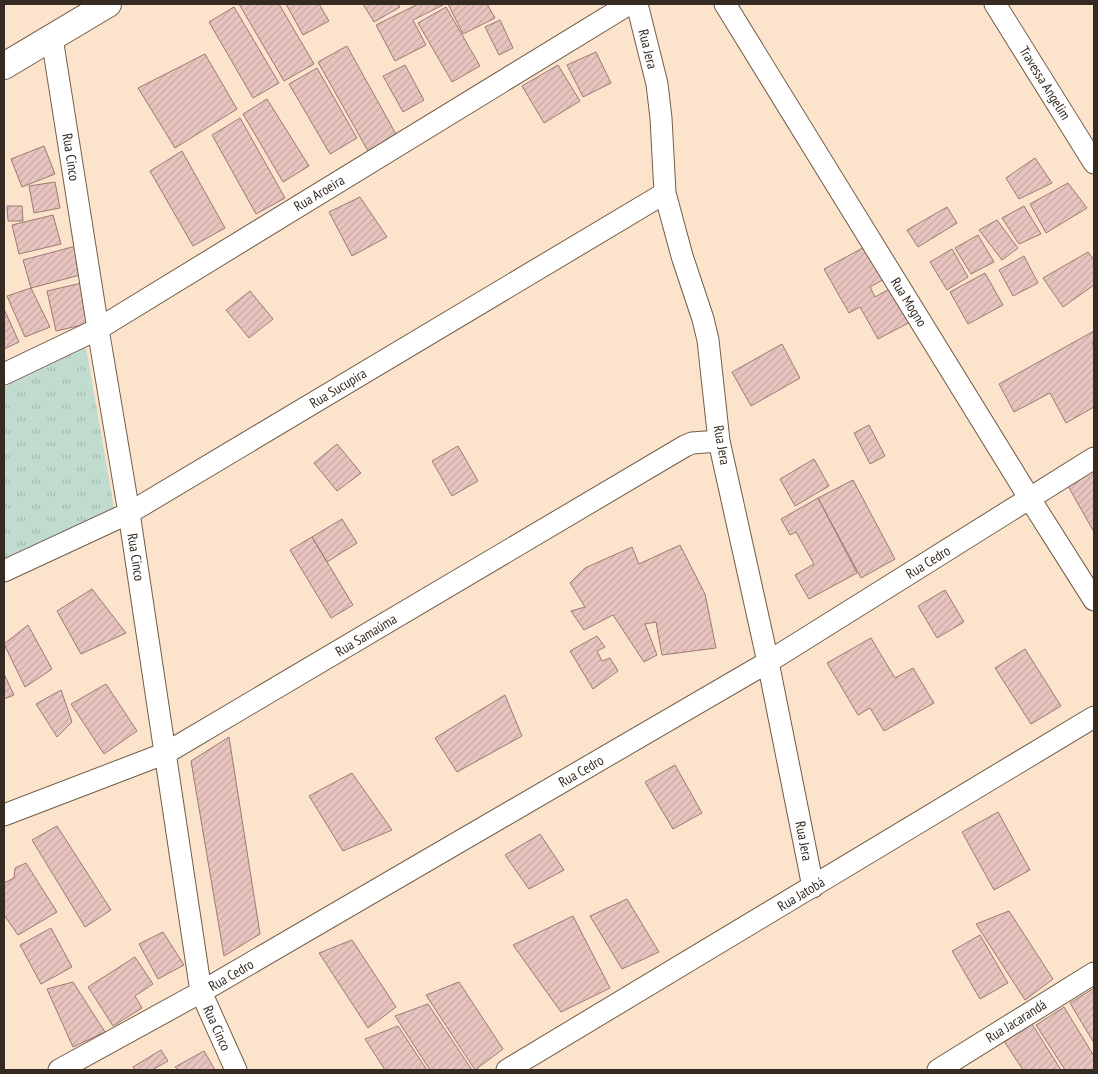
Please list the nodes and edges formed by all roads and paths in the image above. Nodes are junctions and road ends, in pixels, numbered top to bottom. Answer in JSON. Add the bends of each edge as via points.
{"nodes":[{"id":1,"x":108,"y":4,"type":"edge"},
{"id":2,"x":629,"y":4,"type":"edge"},
{"id":3,"x":637,"y":4,"type":"edge"},
{"id":4,"x":725,"y":4,"type":"edge"},
{"id":5,"x":995,"y":4,"type":"edge"},
{"id":6,"x":52,"y":38,"type":"junction"},
{"id":7,"x":4,"y":66,"type":"edge"},
{"id":8,"x":1094,"y":163,"type":"edge"},
{"id":9,"x":665,"y":193,"type":"junction"},
{"id":10,"x":98,"y":329,"type":"junction"},
{"id":11,"x":4,"y":374,"type":"edge"},
{"id":12,"x":719,"y":441,"type":"junction"},
{"id":13,"x":1094,"y":458,"type":"edge"},
{"id":14,"x":1030,"y":499,"type":"junction"},
{"id":15,"x":129,"y":513,"type":"junction"},
{"id":16,"x":4,"y":571,"type":"edge"},
{"id":17,"x":1094,"y":600,"type":"edge"},
{"id":18,"x":768,"y":662,"type":"junction"},
{"id":19,"x":1094,"y":717,"type":"edge"},
{"id":20,"x":166,"y":754,"type":"junction"},
{"id":21,"x":4,"y":815,"type":"edge"},
{"id":22,"x":813,"y":887,"type":"junction"},
{"id":23,"x":1094,"y":973,"type":"edge"},
{"id":24,"x":201,"y":992,"type":"junction"},
{"id":25,"x":59,"y":1070,"type":"edge"},
{"id":26,"x":236,"y":1070,"type":"edge"},
{"id":27,"x":507,"y":1070,"type":"edge"},
{"id":28,"x":938,"y":1070,"type":"edge"}],
"edges":[{"from":1,"to":6,"type":"street"},
{"from":2,"to":10,"type":"street","name":"Rua Aroeira"},
{"from":3,"to":9,"type":"street","name":"Rua Jera","via":[[657,84]]},
{"from":4,"to":14,"type":"street","name":"Rua Mogno"},
{"from":5,"to":8,"type":"street","name":"Travessa Angelim"},
{"from":6,"to":7,"type":"street"},
{"from":6,"to":10,"type":"street","name":"Rua Cinco"},
{"from":9,"to":12,"type":"street","name":"Rua Jera","via":[[708,340]]},
{"from":9,"to":15,"type":"street","name":"Rua Sucupira"},
{"from":10,"to":11,"type":"street","name":"Rua Aroeira"},
{"from":10,"to":15,"type":"street","name":"Rua Cinco"},
{"from":12,"to":18,"type":"street","name":"Rua Jera"},
{"from":12,"to":20,"type":"street","name":"Rua Samaúma","via":[[685,446]]},
{"from":13,"to":14,"type":"street","name":"Rua Cedro"},
{"from":14,"to":17,"type":"street","name":"Rua Mogno"},
{"from":14,"to":18,"type":"street","name":"Rua Cedro"},
{"from":15,"to":16,"type":"street","name":"Rua Sucupira"},
{"from":15,"to":20,"type":"street","name":"Rua Cinco"},
{"from":18,"to":22,"type":"street","name":"Rua Jera"},
{"from":18,"to":24,"type":"street","name":"Rua Cedro"},
{"from":19,"to":22,"type":"street","name":"Rua Jatobá"},
{"from":20,"to":21,"type":"street","name":"Rua Samaúma"},
{"from":20,"to":24,"type":"street","name":"Rua Cinco"},
{"from":22,"to":27,"type":"street","name":"Rua Jatobá"},
{"from":23,"to":28,"type":"street","name":"Rua Jacarandá"},
{"from":24,"to":25,"type":"street","name":"Rua Cedro"},
{"from":24,"to":26,"type":"street","name":"Rua Cinco"}]}
